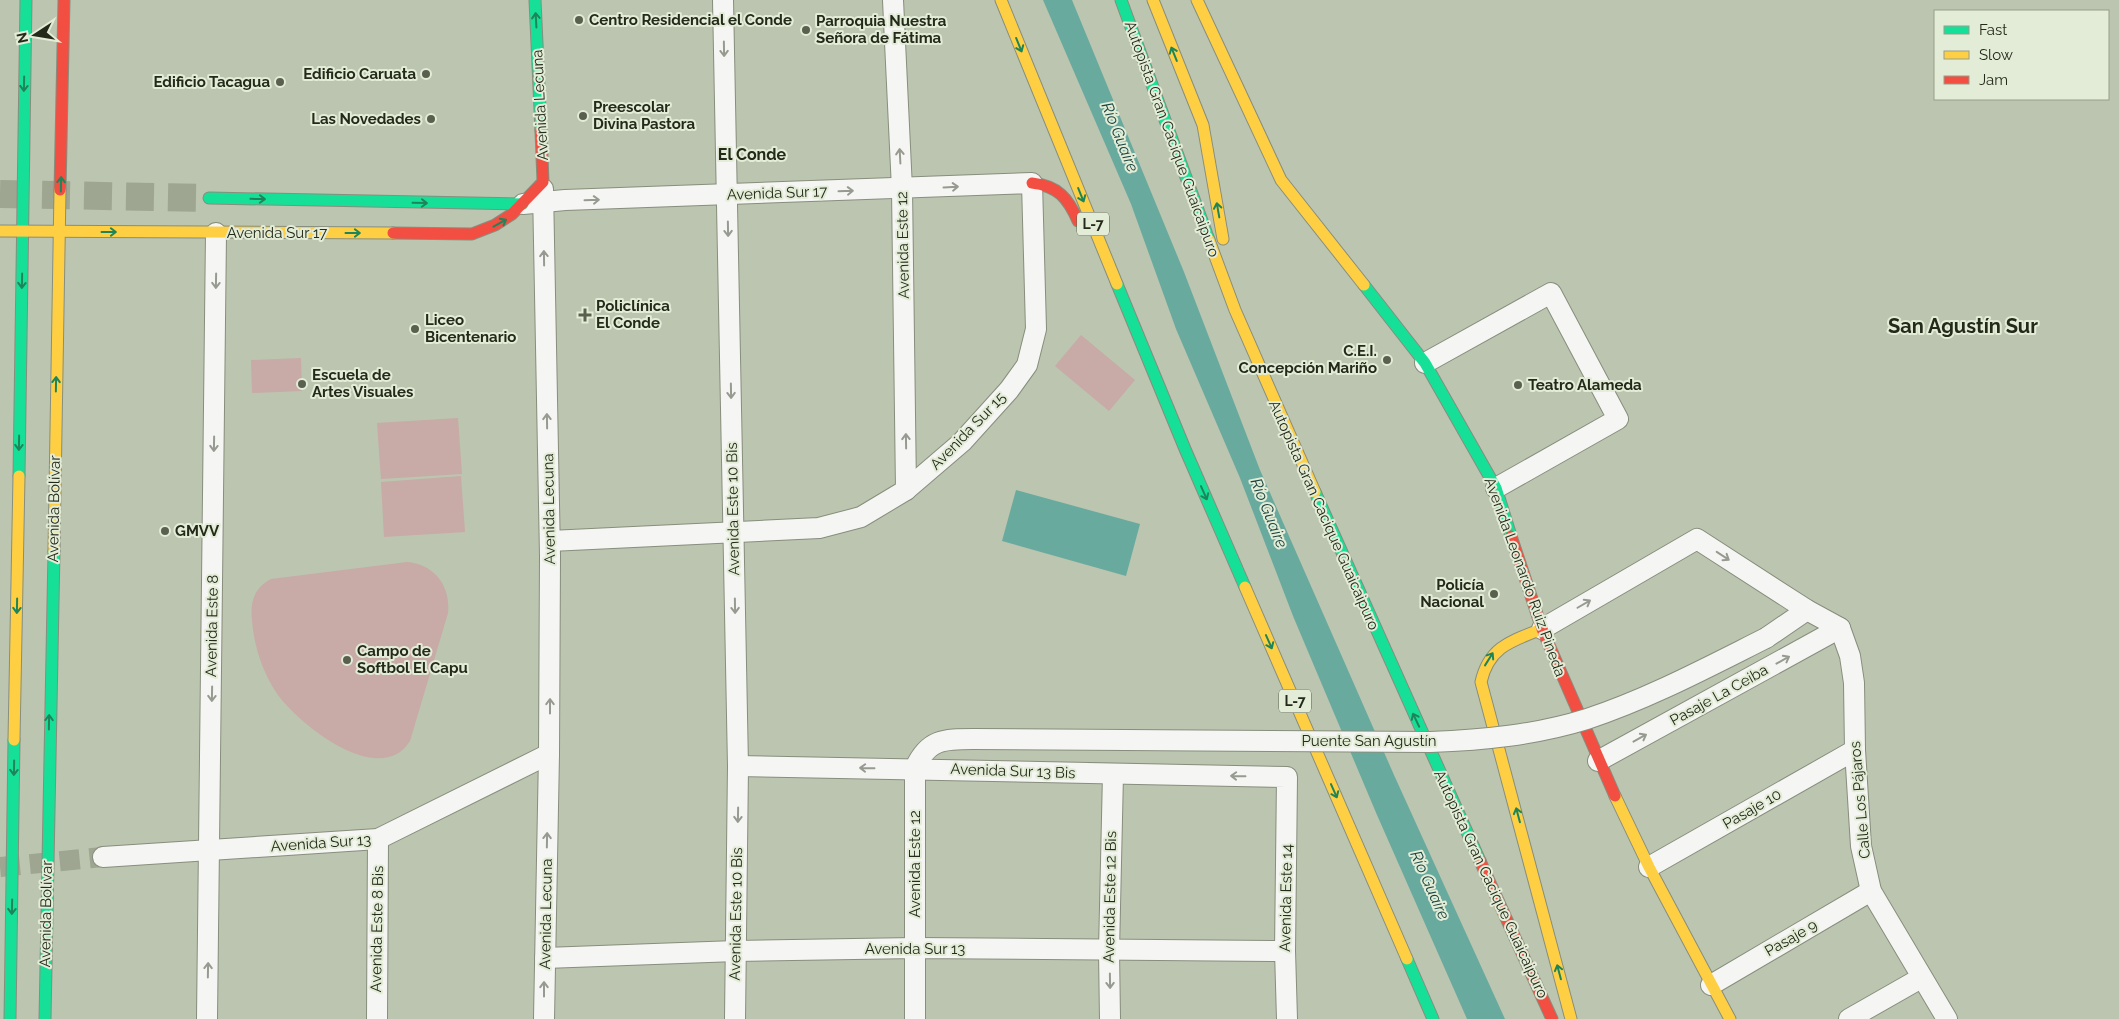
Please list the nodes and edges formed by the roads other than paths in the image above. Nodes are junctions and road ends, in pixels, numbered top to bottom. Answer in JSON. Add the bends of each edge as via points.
{"nodes":[{"id":1,"x":26,"y":0,"type":"edge"},
{"id":2,"x":64,"y":0,"type":"edge"},
{"id":3,"x":535,"y":0,"type":"edge"},
{"id":4,"x":723,"y":0,"type":"edge"},
{"id":5,"x":892,"y":0,"type":"edge"},
{"id":6,"x":1001,"y":0,"type":"edge"},
{"id":7,"x":1121,"y":0,"type":"edge"},
{"id":8,"x":1153,"y":0,"type":"edge"},
{"id":9,"x":1197,"y":0,"type":"edge"},
{"id":10,"x":543,"y":182,"type":"junction"},
{"id":11,"x":1032,"y":183,"type":"junction"},
{"id":12,"x":902,"y":189,"type":"junction"},
{"id":13,"x":728,"y":195,"type":"junction"},
{"id":14,"x":209,"y":198,"type":"tunnel mouth"},
{"id":15,"x":543,"y":202,"type":"junction"},
{"id":16,"x":491,"y":204,"type":"junction"},
{"id":17,"x":523,"y":204,"type":"junction"},
{"id":18,"x":0,"y":231,"type":"edge"},
{"id":19,"x":22,"y":232,"type":"junction"},
{"id":20,"x":60,"y":232,"type":"junction"},
{"id":21,"x":216,"y":233,"type":"junction"},
{"id":22,"x":472,"y":234,"type":"junction"},
{"id":23,"x":1235,"y":310,"type":"junction"},
{"id":24,"x":1425,"y":363,"type":"junction"},
{"id":25,"x":1185,"y":448,"type":"junction"},
{"id":26,"x":1496,"y":488,"type":"junction"},
{"id":27,"x":906,"y":490,"type":"junction"},
{"id":28,"x":734,"y":532,"type":"junction"},
{"id":29,"x":550,"y":541,"type":"junction"},
{"id":30,"x":1808,"y":610,"type":"junction"},
{"id":31,"x":1840,"y":628,"type":"junction"},
{"id":32,"x":1542,"y":629,"type":"junction"},
{"id":33,"x":1855,"y":750,"type":"junction"},
{"id":34,"x":550,"y":754,"type":"junction"},
{"id":35,"x":1598,"y":761,"type":"junction"},
{"id":36,"x":738,"y":766,"type":"junction"},
{"id":37,"x":915,"y":768,"type":"junction"},
{"id":38,"x":1112,"y":774,"type":"junction"},
{"id":39,"x":1287,"y":777,"type":"joint"},
{"id":40,"x":378,"y":840,"type":"junction"},
{"id":41,"x":210,"y":850,"type":"junction"},
{"id":42,"x":103,"y":857,"type":"tunnel mouth"},
{"id":43,"x":1649,"y":867,"type":"junction"},
{"id":44,"x":1871,"y":891,"type":"junction"},
{"id":45,"x":915,"y":948,"type":"junction"},
{"id":46,"x":736,"y":951,"type":"junction"},
{"id":47,"x":1109,"y":951,"type":"junction"},
{"id":48,"x":1285,"y":951,"type":"junction"},
{"id":49,"x":1404,"y":953,"type":"junction"},
{"id":50,"x":544,"y":958,"type":"junction"},
{"id":51,"x":1921,"y":978,"type":"junction"},
{"id":52,"x":1711,"y":985,"type":"junction"},
{"id":53,"x":10,"y":1019,"type":"edge"},
{"id":54,"x":45,"y":1019,"type":"edge"},
{"id":55,"x":207,"y":1019,"type":"edge"},
{"id":56,"x":377,"y":1019,"type":"edge"},
{"id":57,"x":544,"y":1019,"type":"edge"},
{"id":58,"x":735,"y":1019,"type":"edge"},
{"id":59,"x":915,"y":1019,"type":"edge"},
{"id":60,"x":1110,"y":1019,"type":"edge"},
{"id":61,"x":1287,"y":1019,"type":"edge"},
{"id":62,"x":1421,"y":1019,"type":"edge"},
{"id":63,"x":1433,"y":1019,"type":"edge"},
{"id":64,"x":1552,"y":1019,"type":"edge"},
{"id":65,"x":1571,"y":1019,"type":"edge"},
{"id":66,"x":1730,"y":1019,"type":"edge"},
{"id":67,"x":1849,"y":1019,"type":"edge"},
{"id":68,"x":1947,"y":1019,"type":"edge"}],
"edges":[{"from":1,"to":19,"type":"main road","one_way":true},
{"from":20,"to":2,"type":"main road","name":"Avenida Bolívar","one_way":true},
{"from":10,"to":3,"type":"main road","name":"Avenida Lecuna","one_way":true},
{"from":4,"to":13,"type":"street","name":"Avenida Este 10 Bis","one_way":true},
{"from":12,"to":5,"type":"street","name":"Avenida Este 12","one_way":true},
{"from":6,"to":25,"type":"main road","number":"L-7","one_way":true},
{"from":7,"to":23,"type":"main road","name":"Autopista Gran Cacique Guaicaipuro"},
{"from":23,"to":8,"type":"main road","one_way":true,"via":[[1203,124]]},
{"from":9,"to":24,"type":"main road","name":"Avenida Leonardo Ruiz Pineda","via":[[1281,180]]},
{"from":10,"to":15,"type":"street","name":"Avenida Lecuna"},
{"from":10,"to":17,"type":"main road","name":"Avenida Sur 17"},
{"from":12,"to":11,"type":"street","name":"Avenida Sur 17","one_way":true},
{"from":11,"to":25,"type":"main road","via":[[1047,184],[1059,190],[1072,206]]},
{"from":11,"to":27,"type":"street","name":"Avenida Sur 15","via":[[1036,330],[1027,365],[962,442]]},
{"from":13,"to":12,"type":"street","name":"Avenida Sur 17","one_way":true},
{"from":27,"to":12,"type":"street","name":"Avenida Este 12","one_way":true},
{"from":15,"to":13,"type":"street","name":"Avenida Sur 17","one_way":true},
{"from":13,"to":28,"type":"street","name":"Avenida Este 10 Bis","one_way":true},
{"from":14,"to":16,"type":"main road","name":"Avenida Sur 17","one_way":true},
{"from":15,"to":17,"type":"street","name":"Avenida Sur 17"},
{"from":29,"to":15,"type":"street","name":"Avenida Lecuna","one_way":true},
{"from":16,"to":17,"type":"main road","name":"Avenida Sur 17"},
{"from":16,"to":22,"type":"main road"},
{"from":22,"to":17,"type":"main road","name":"Avenida Sur 17","one_way":true,"via":[[494,226]]},
{"from":18,"to":19,"type":"main road","name":"Avenida Sur 17"},
{"from":19,"to":20,"type":"main road","name":"Avenida Sur 17"},
{"from":19,"to":53,"type":"main road","one_way":true},
{"from":20,"to":21,"type":"main road","name":"Avenida Sur 17","one_way":true},
{"from":54,"to":20,"type":"main road","name":"Avenida Bolívar","one_way":true},
{"from":21,"to":22,"type":"main road","name":"Avenida Sur 17","one_way":true},
{"from":21,"to":41,"type":"street","name":"Avenida Este 8","one_way":true},
{"from":64,"to":23,"type":"main road","name":"Autopista Gran Cacique Guaicaipuro","one_way":true,"via":[[1373,626]]},
{"from":24,"to":26,"type":"main road","name":"Avenida Leonardo Ruiz Pineda"},
{"from":24,"to":26,"type":"street","via":[[1551,293],[1618,418]]},
{"from":25,"to":49,"type":"main road","number":"L-7","one_way":true},
{"from":26,"to":32,"type":"main road","name":"Avenida Leonardo Ruiz Pineda"},
{"from":27,"to":28,"type":"street","name":"Avenida Sur 15","via":[[861,517],[819,528]]},
{"from":28,"to":29,"type":"street","name":"Avenida Sur 15"},
{"from":28,"to":36,"type":"street","name":"Avenida Este 10 Bis","one_way":true},
{"from":34,"to":29,"type":"street","name":"Avenida Lecuna","one_way":true},
{"from":30,"to":31,"type":"street"},
{"from":32,"to":30,"type":"street","one_way":true,"via":[[1697,539]]},
{"from":30,"to":37,"type":"street","name":"Puente San Agustín","bridge":true,"via":[[1766,638],[1669,687],[1586,719],[1537,731],[1482,740],[1420,742],[973,739],[938,742],[922,753]]},
{"from":31,"to":33,"type":"street","name":"Calle Los Pájaros","via":[[1850,656],[1854,683]]},
{"from":35,"to":31,"type":"street","name":"Pasaje La Ceiba","one_way":true},
{"from":32,"to":35,"type":"main road","name":"Avenida Leonardo Ruiz Pineda"},
{"from":65,"to":32,"type":"main road","one_way":true,"via":[[1481,682],[1483,670],[1494,651]]},
{"from":33,"to":43,"type":"street","name":"Pasaje 10"},
{"from":33,"to":44,"type":"street","name":"Calle Los Pájaros","via":[[1862,846]]},
{"from":34,"to":40,"type":"street","name":"Avenida Sur 13"},
{"from":50,"to":34,"type":"street","name":"Avenida Lecuna","one_way":true},
{"from":35,"to":43,"type":"main road","name":"Avenida Leonardo Ruiz Pineda"},
{"from":37,"to":36,"type":"street","name":"Avenida Sur 13 Bis","one_way":true},
{"from":36,"to":46,"type":"street","name":"Avenida Este 10 Bis","one_way":true},
{"from":37,"to":38,"type":"street","name":"Avenida Sur 13 Bis"},
{"from":37,"to":45,"type":"street","name":"Avenida Este 12"},
{"from":39,"to":38,"type":"street","name":"Avenida Sur 13 Bis","one_way":true},
{"from":38,"to":47,"type":"street","name":"Avenida Este 12 Bis"},
{"from":39,"to":48,"type":"street","name":"Avenida Este 14"},
{"from":40,"to":41,"type":"street","name":"Avenida Sur 13"},
{"from":40,"to":56,"type":"street","name":"Avenida Este 8 Bis"},
{"from":41,"to":42,"type":"street","name":"Avenida Sur 13"},
{"from":55,"to":41,"type":"street","name":"Avenida Este 8","one_way":true},
{"from":43,"to":52,"type":"main road","name":"Avenida Leonardo Ruiz Pineda"},
{"from":44,"to":51,"type":"street","name":"Calle Los Pájaros"},
{"from":44,"to":52,"type":"street","name":"Pasaje 9"},
{"from":45,"to":46,"type":"street","name":"Avenida Sur 13"},
{"from":45,"to":47,"type":"street","name":"Avenida Sur 13"},
{"from":45,"to":59,"type":"street","name":"Avenida Este 12"},
{"from":46,"to":50,"type":"street","name":"Avenida Sur 13"},
{"from":46,"to":58,"type":"street","name":"Avenida Este 10 Bis"},
{"from":47,"to":48,"type":"street","name":"Avenida Sur 13"},
{"from":47,"to":60,"type":"street","name":"Avenida Este 12 Bis","one_way":true},
{"from":48,"to":61,"type":"street","name":"Avenida Este 14"},
{"from":49,"to":62,"type":"main road"},
{"from":49,"to":63,"type":"main road","number":"L-7"},
{"from":57,"to":50,"type":"street","name":"Avenida Lecuna","one_way":true},
{"from":51,"to":67,"type":"street"},
{"from":51,"to":68,"type":"street","name":"Calle Los Pájaros"},
{"from":52,"to":66,"type":"main road","name":"Avenida Leonardo Ruiz Pineda"}]}
